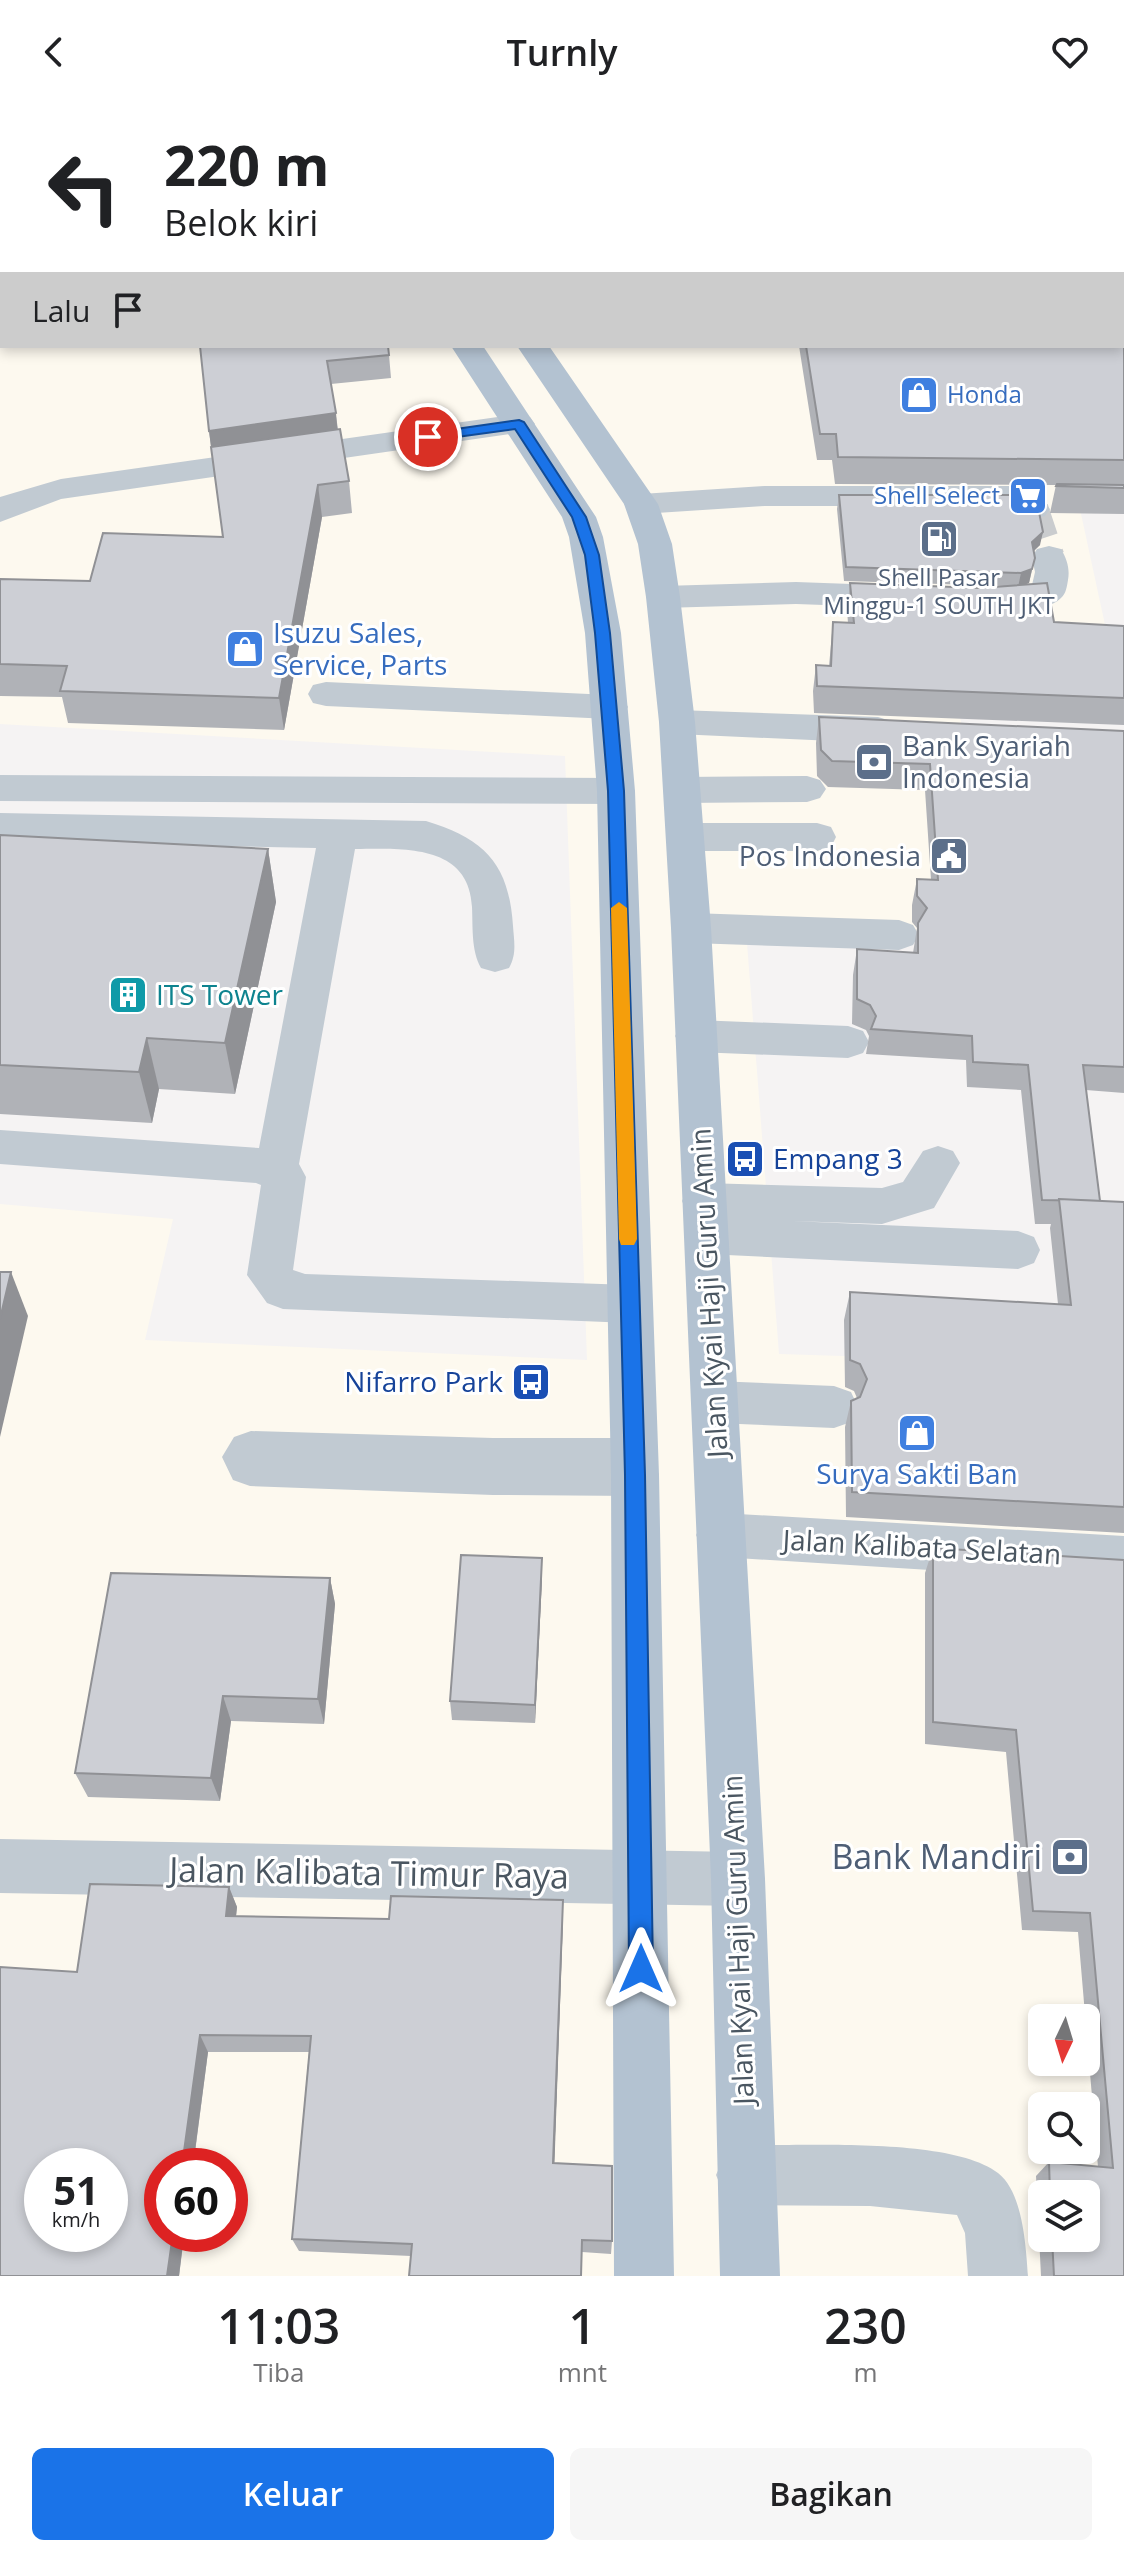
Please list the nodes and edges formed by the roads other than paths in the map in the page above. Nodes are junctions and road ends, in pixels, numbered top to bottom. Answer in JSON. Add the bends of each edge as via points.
{"nodes":[{"id":1,"x":468,"y":348,"type":"edge"},
{"id":2,"x":535,"y":348,"type":"edge"},
{"id":3,"x":519,"y":424,"type":"junction"},
{"id":4,"x":1038,"y":501,"type":"dead end"},
{"id":5,"x":662,"y":503,"type":"junction"},
{"id":6,"x":0,"y":512,"type":"edge"},
{"id":7,"x":1049,"y":557,"type":"tunnel mouth"},
{"id":8,"x":679,"y":596,"type":"junction"},
{"id":9,"x":326,"y":694,"type":"dead end"},
{"id":10,"x":610,"y":707,"type":"junction"},
{"id":11,"x":707,"y":723,"type":"junction"},
{"id":12,"x":919,"y":731,"type":"edge"},
{"id":13,"x":0,"y":788,"type":"edge"},
{"id":14,"x":807,"y":789,"type":"dead end"},
{"id":15,"x":694,"y":790,"type":"junction"},
{"id":16,"x":616,"y":791,"type":"junction"},
{"id":17,"x":0,"y":827,"type":"edge"},
{"id":18,"x":338,"y":835,"type":"junction"},
{"id":19,"x":817,"y":837,"type":"dead end"},
{"id":20,"x":703,"y":838,"type":"junction"},
{"id":21,"x":710,"y":928,"type":"junction"},
{"id":22,"x":899,"y":935,"type":"dead end"},
{"id":23,"x":495,"y":957,"type":"dead end"},
{"id":24,"x":715,"y":1022,"type":"junction"},
{"id":25,"x":840,"y":1026,"type":"dead end"},
{"id":26,"x":0,"y":1147,"type":"edge"},
{"id":27,"x":938,"y":1163,"type":"dead end"},
{"id":28,"x":276,"y":1171,"type":"junction"},
{"id":29,"x":705,"y":1218,"type":"junction"},
{"id":30,"x":850,"y":1223,"type":"junction"},
{"id":31,"x":1018,"y":1250,"type":"dead end"},
{"id":32,"x":630,"y":1304,"type":"junction"},
{"id":33,"x":732,"y":1403,"type":"junction"},
{"id":34,"x":819,"y":1406,"type":"dead end"},
{"id":35,"x":634,"y":1467,"type":"junction"},
{"id":36,"x":721,"y":1535,"type":"junction"},
{"id":37,"x":1124,"y":1559,"type":"edge"},
{"id":38,"x":0,"y":1866,"type":"edge"},
{"id":39,"x":640,"y":1877,"type":"junction"},
{"id":40,"x":738,"y":1879,"type":"junction"},
{"id":41,"x":770,"y":2176,"type":"junction"},
{"id":42,"x":644,"y":2276,"type":"edge"},
{"id":43,"x":750,"y":2276,"type":"edge"},
{"id":44,"x":998,"y":2276,"type":"edge"}],
"edges":[{"from":1,"to":3,"type":"main road"},
{"from":2,"to":5,"type":"main road","name":"Jalan Kyai Haji Guru Amin"},
{"from":3,"to":6,"type":"street","via":[[90,485],[14,501]]},
{"from":3,"to":10,"type":"main road","via":[[579,517],[586,537]]},
{"from":4,"to":5,"type":"street","via":[[764,496]]},
{"from":5,"to":8,"type":"main road","name":"Jalan Kyai Haji Guru Amin","via":[[655,544]]},
{"from":7,"to":8,"type":"street","via":[[1048,592],[1021,601],[796,593]]},
{"from":8,"to":11,"type":"main road","name":"Jalan Kyai Haji Guru Amin"},
{"from":9,"to":10,"type":"street"},
{"from":10,"to":16,"type":"main road"},
{"from":11,"to":12,"type":"street"},
{"from":11,"to":15,"type":"main road","name":"Jalan Kyai Haji Guru Amin"},
{"from":13,"to":16,"type":"street"},
{"from":14,"to":15,"type":"street"},
{"from":15,"to":20,"type":"main road","name":"Jalan Kyai Haji Guru Amin"},
{"from":16,"to":32,"type":"main road"},
{"from":17,"to":18,"type":"street"},
{"from":18,"to":23,"type":"street","via":[[426,835],[472,859],[491,891]]},
{"from":18,"to":28,"type":"street"},
{"from":19,"to":20,"type":"street"},
{"from":20,"to":21,"type":"main road","name":"Jalan Kyai Haji Guru Amin"},
{"from":21,"to":22,"type":"street"},
{"from":21,"to":24,"type":"main road","name":"Jalan Kyai Haji Guru Amin"},
{"from":24,"to":25,"type":"street"},
{"from":24,"to":29,"type":"main road","name":"Jalan Kyai Haji Guru Amin"},
{"from":26,"to":28,"type":"street"},
{"from":27,"to":30,"type":"street","via":[[918,1195]]},
{"from":28,"to":32,"type":"street","via":[[284,1177],[270,1275],[283,1290]]},
{"from":29,"to":30,"type":"street"},
{"from":29,"to":33,"type":"main road","name":"Jalan Kyai Haji Guru Amin"},
{"from":30,"to":31,"type":"street"},
{"from":32,"to":35,"type":"main road"},
{"from":33,"to":34,"type":"street"},
{"from":33,"to":36,"type":"main road","name":"Jalan Kyai Haji Guru Amin"},
{"from":35,"to":35,"type":"street","via":[[493,1474],[250,1465],[246,1457],[251,1452]]},
{"from":35,"to":39,"type":"main road"},
{"from":36,"to":37,"type":"street","name":"Jalan Kalibata Selatan"},
{"from":36,"to":40,"type":"main road","name":"Jalan Kyai Haji Guru Amin"},
{"from":38,"to":39,"type":"street","name":"Jalan Kalibata Timur Raya"},
{"from":39,"to":40,"type":"street","name":"Jalan Kalibata Timur Raya"},
{"from":39,"to":42,"type":"main road"},
{"from":40,"to":41,"type":"main road","name":"Jalan Kyai Haji Guru Amin"},
{"from":41,"to":43,"type":"main road","name":"Jalan Kyai Haji Guru Amin"},
{"from":41,"to":44,"type":"street","via":[[908,2178],[956,2183],[976,2191],[989,2208]]}]}
